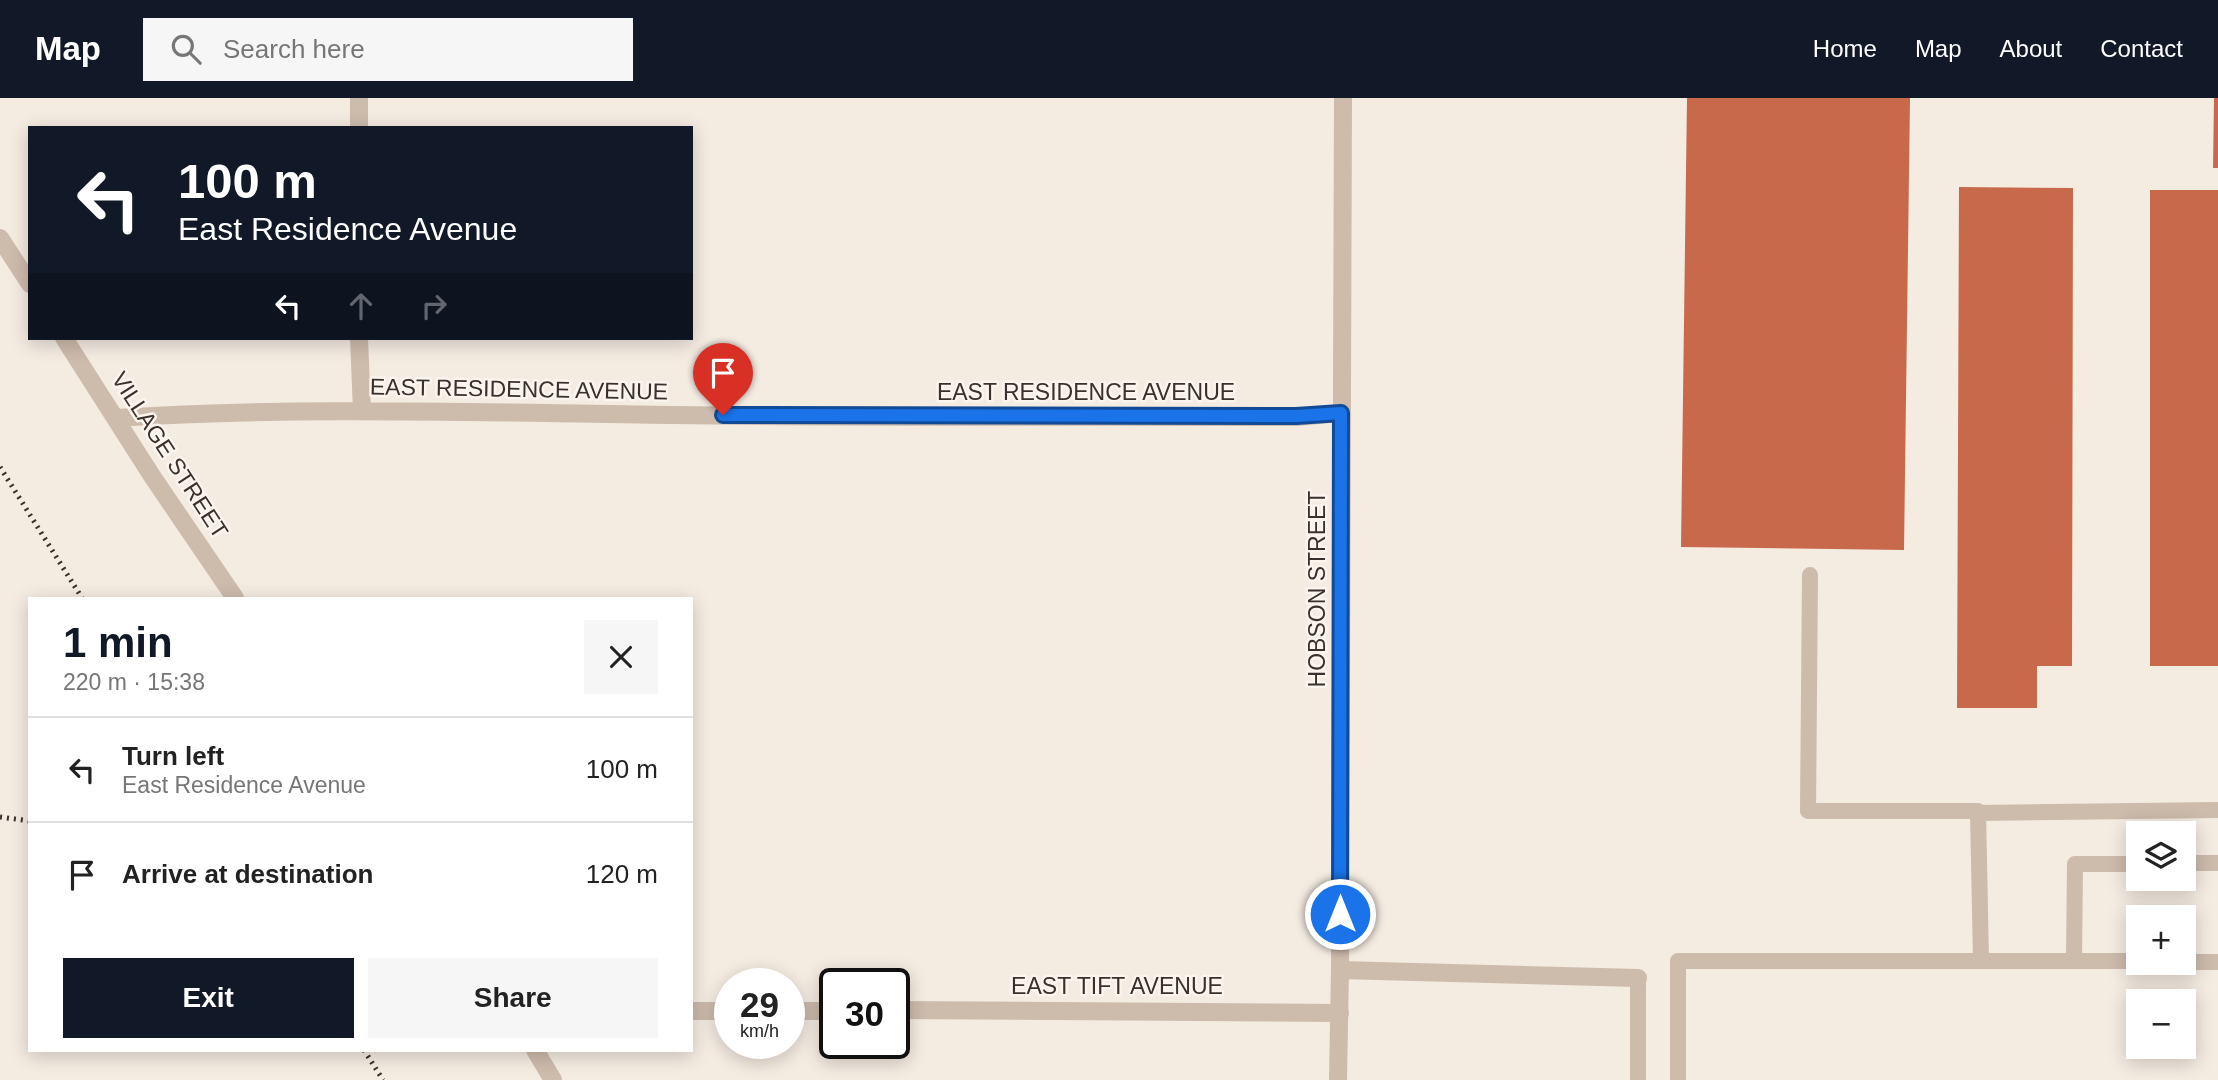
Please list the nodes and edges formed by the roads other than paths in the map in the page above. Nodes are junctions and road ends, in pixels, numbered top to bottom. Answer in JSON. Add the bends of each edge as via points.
{"nodes":[{"id":1,"x":359,"y":98,"type":"edge"},
{"id":2,"x":1343,"y":98,"type":"edge"},
{"id":3,"x":359,"y":126,"type":"edge"},
{"id":4,"x":0,"y":238,"type":"edge"},
{"id":5,"x":28,"y":281,"type":"edge"},
{"id":6,"x":65,"y":340,"type":"edge"},
{"id":7,"x":359,"y":340,"type":"edge"},
{"id":8,"x":362,"y":411,"type":"junction"},
{"id":9,"x":1341,"y":413,"type":"junction"},
{"id":10,"x":116,"y":418,"type":"junction"},
{"id":11,"x":1810,"y":575,"type":"dead end"},
{"id":12,"x":234,"y":597,"type":"edge"},
{"id":13,"x":2218,"y":810,"type":"edge"},
{"id":14,"x":1978,"y":813,"type":"junction"},
{"id":15,"x":2196,"y":863,"type":"edge"},
{"id":16,"x":2218,"y":863,"type":"edge"},
{"id":17,"x":2126,"y":864,"type":"edge"},
{"id":18,"x":1981,"y":961,"type":"junction"},
{"id":19,"x":2074,"y":961,"type":"junction"},
{"id":20,"x":2126,"y":961,"type":"edge"},
{"id":21,"x":2196,"y":962,"type":"edge"},
{"id":22,"x":2218,"y":962,"type":"edge"},
{"id":23,"x":1340,"y":970,"type":"junction"},
{"id":24,"x":1638,"y":978,"type":"joint"},
{"id":25,"x":910,"y":1010,"type":"edge"},
{"id":26,"x":714,"y":1011,"type":"edge"},
{"id":27,"x":693,"y":1012,"type":"edge"},
{"id":28,"x":1340,"y":1013,"type":"junction"},
{"id":29,"x":536,"y":1052,"type":"edge"},
{"id":30,"x":553,"y":1080,"type":"edge"},
{"id":31,"x":1338,"y":1080,"type":"edge"},
{"id":32,"x":1639,"y":1080,"type":"edge"},
{"id":33,"x":1678,"y":1080,"type":"edge"}],
"edges":[{"from":1,"to":3,"type":"street"},
{"from":2,"to":9,"type":"street","name":"HOBSON STREET"},
{"from":4,"to":5,"type":"street"},
{"from":6,"to":10,"type":"street","name":"VILLAGE STREET"},
{"from":7,"to":8,"type":"street"},
{"from":8,"to":9,"type":"street","name":"EAST RESIDENCE AVENUE"},
{"from":8,"to":10,"type":"street","name":"EAST RESIDENCE AVENUE"},
{"from":9,"to":23,"type":"street","name":"HOBSON STREET"},
{"from":10,"to":12,"type":"street","name":"VILLAGE STREET"},
{"from":11,"to":14,"type":"lane","via":[[1808,811]]},
{"from":13,"to":14,"type":"lane"},
{"from":14,"to":18,"type":"lane"},
{"from":15,"to":16,"type":"lane"},
{"from":17,"to":19,"type":"lane","via":[[2076,864]]},
{"from":18,"to":19,"type":"lane"},
{"from":18,"to":33,"type":"lane","via":[[1678,961]]},
{"from":19,"to":20,"type":"lane"},
{"from":21,"to":22,"type":"lane"},
{"from":23,"to":24,"type":"street"},
{"from":23,"to":28,"type":"street","name":"HOBSON STREET"},
{"from":24,"to":32,"type":"lane"},
{"from":25,"to":28,"type":"street","name":"EAST TIFT AVENUE"},
{"from":26,"to":27,"type":"street"},
{"from":28,"to":31,"type":"street","name":"HOBSON STREET"},
{"from":29,"to":30,"type":"street"}]}
